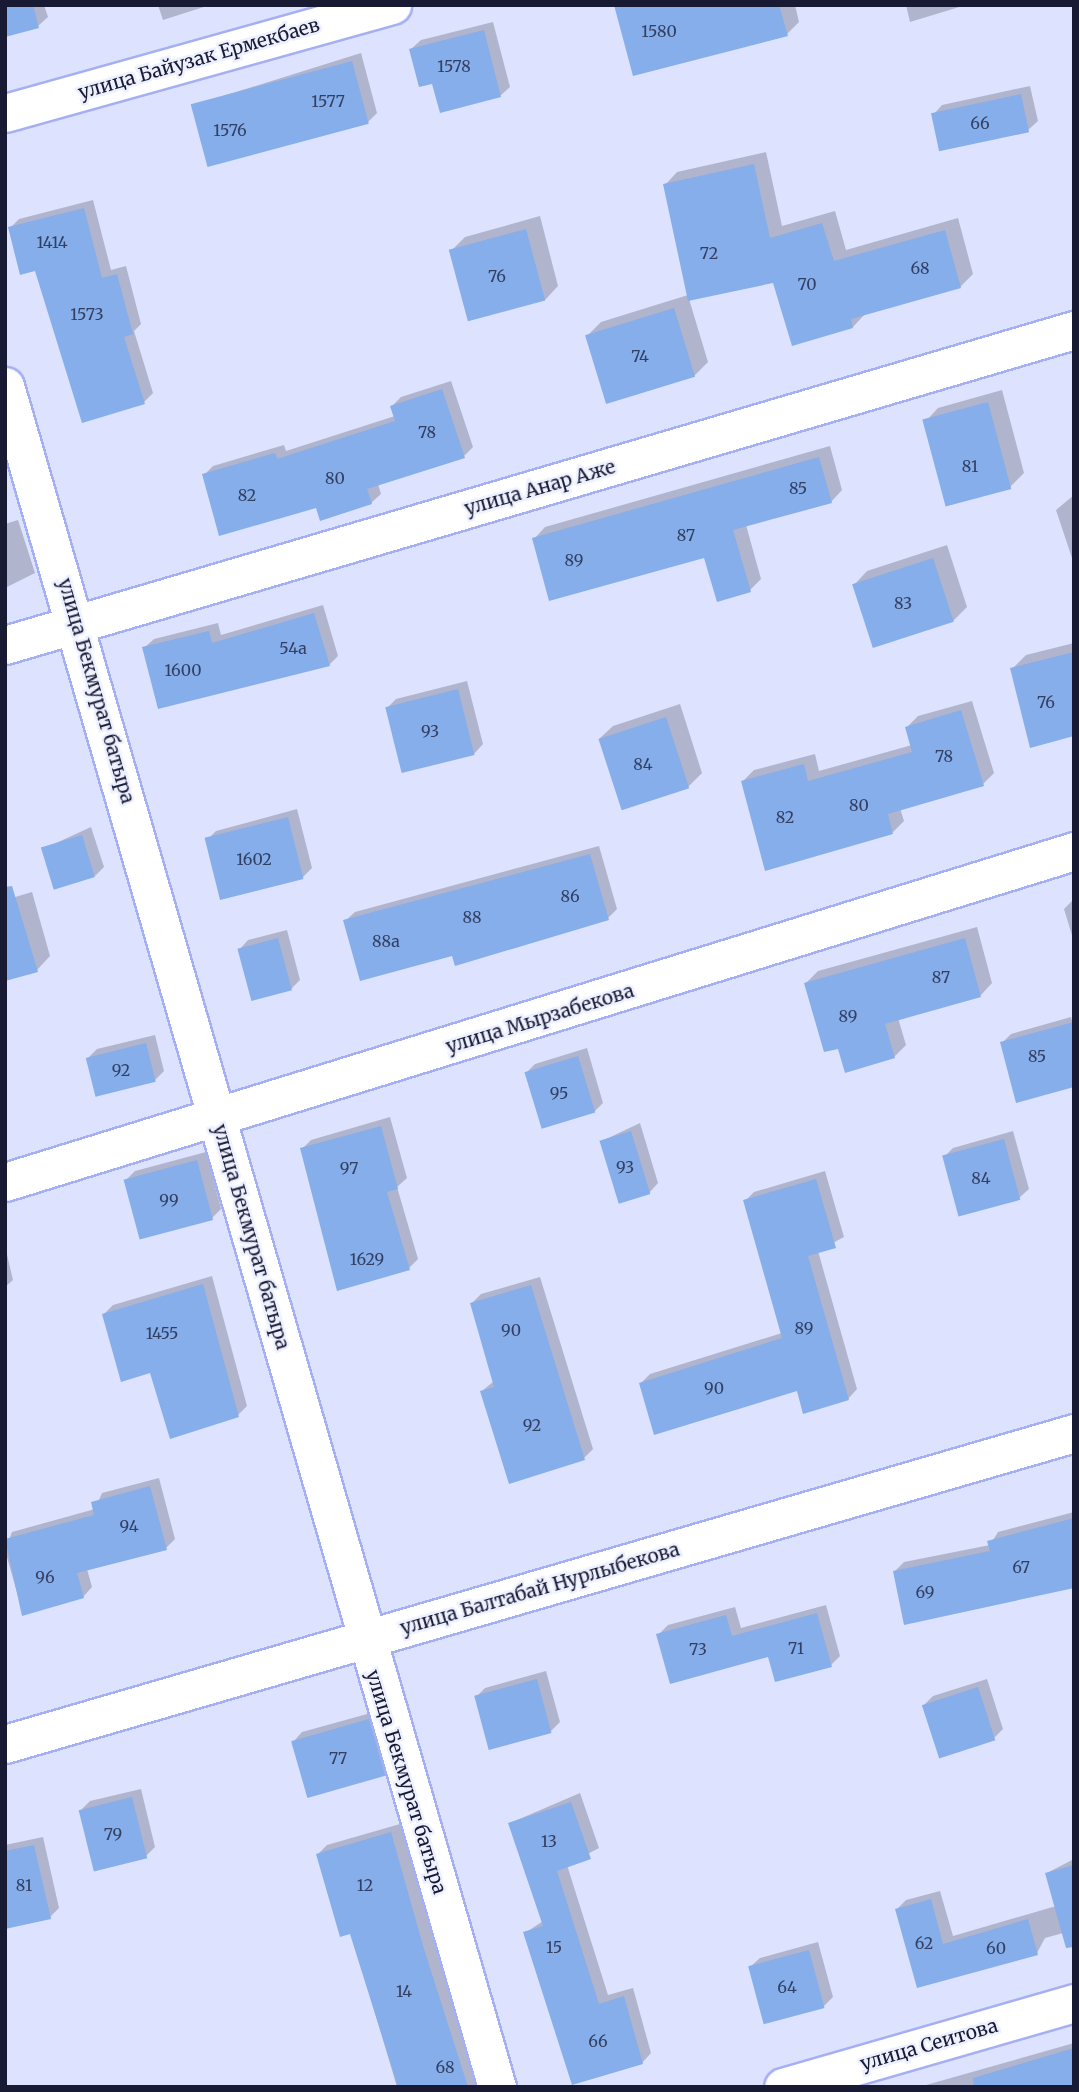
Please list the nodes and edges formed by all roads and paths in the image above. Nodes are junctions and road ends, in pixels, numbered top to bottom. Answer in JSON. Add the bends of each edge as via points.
{"nodes":[{"id":1,"x":392,"y":5,"type":"edge"},
{"id":2,"x":5,"y":113,"type":"edge"},
{"id":3,"x":1074,"y":330,"type":"edge"},
{"id":4,"x":5,"y":386,"type":"edge"},
{"id":5,"x":77,"y":624,"type":"junction"},
{"id":6,"x":5,"y":645,"type":"edge"},
{"id":7,"x":1074,"y":851,"type":"edge"},
{"id":8,"x":218,"y":1120,"type":"junction"},
{"id":9,"x":5,"y":1182,"type":"edge"},
{"id":10,"x":1074,"y":1433,"type":"edge"},
{"id":11,"x":364,"y":1640,"type":"junction"},
{"id":12,"x":5,"y":1744,"type":"edge"},
{"id":13,"x":1074,"y":2003,"type":"edge"},
{"id":14,"x":497,"y":2087,"type":"edge"},
{"id":15,"x":783,"y":2087,"type":"edge"}],
"edges":[{"from":1,"to":2,"type":"street","name":"улица Байузак Ермекбаев"},
{"from":3,"to":5,"type":"street","name":"улица Анар Аже"},
{"from":4,"to":5,"type":"street","name":"улица Бекмурат батыра"},
{"from":5,"to":6,"type":"street","name":"улица Анар Аже"},
{"from":5,"to":8,"type":"street","name":"улица Бекмурат батыра"},
{"from":7,"to":8,"type":"street","name":"улица Мырзабекова"},
{"from":8,"to":9,"type":"street","name":"улица Мырзабекова"},
{"from":8,"to":11,"type":"street","name":"улица Бекмурат батыра"},
{"from":10,"to":11,"type":"street","name":"улица Балтабай Нурлыбекова"},
{"from":11,"to":12,"type":"street","name":"улица Балтабай Нурлыбекова"},
{"from":11,"to":14,"type":"street","name":"улица Бекмурат батыра"},
{"from":13,"to":15,"type":"street","name":"улица Сеитова"}]}
